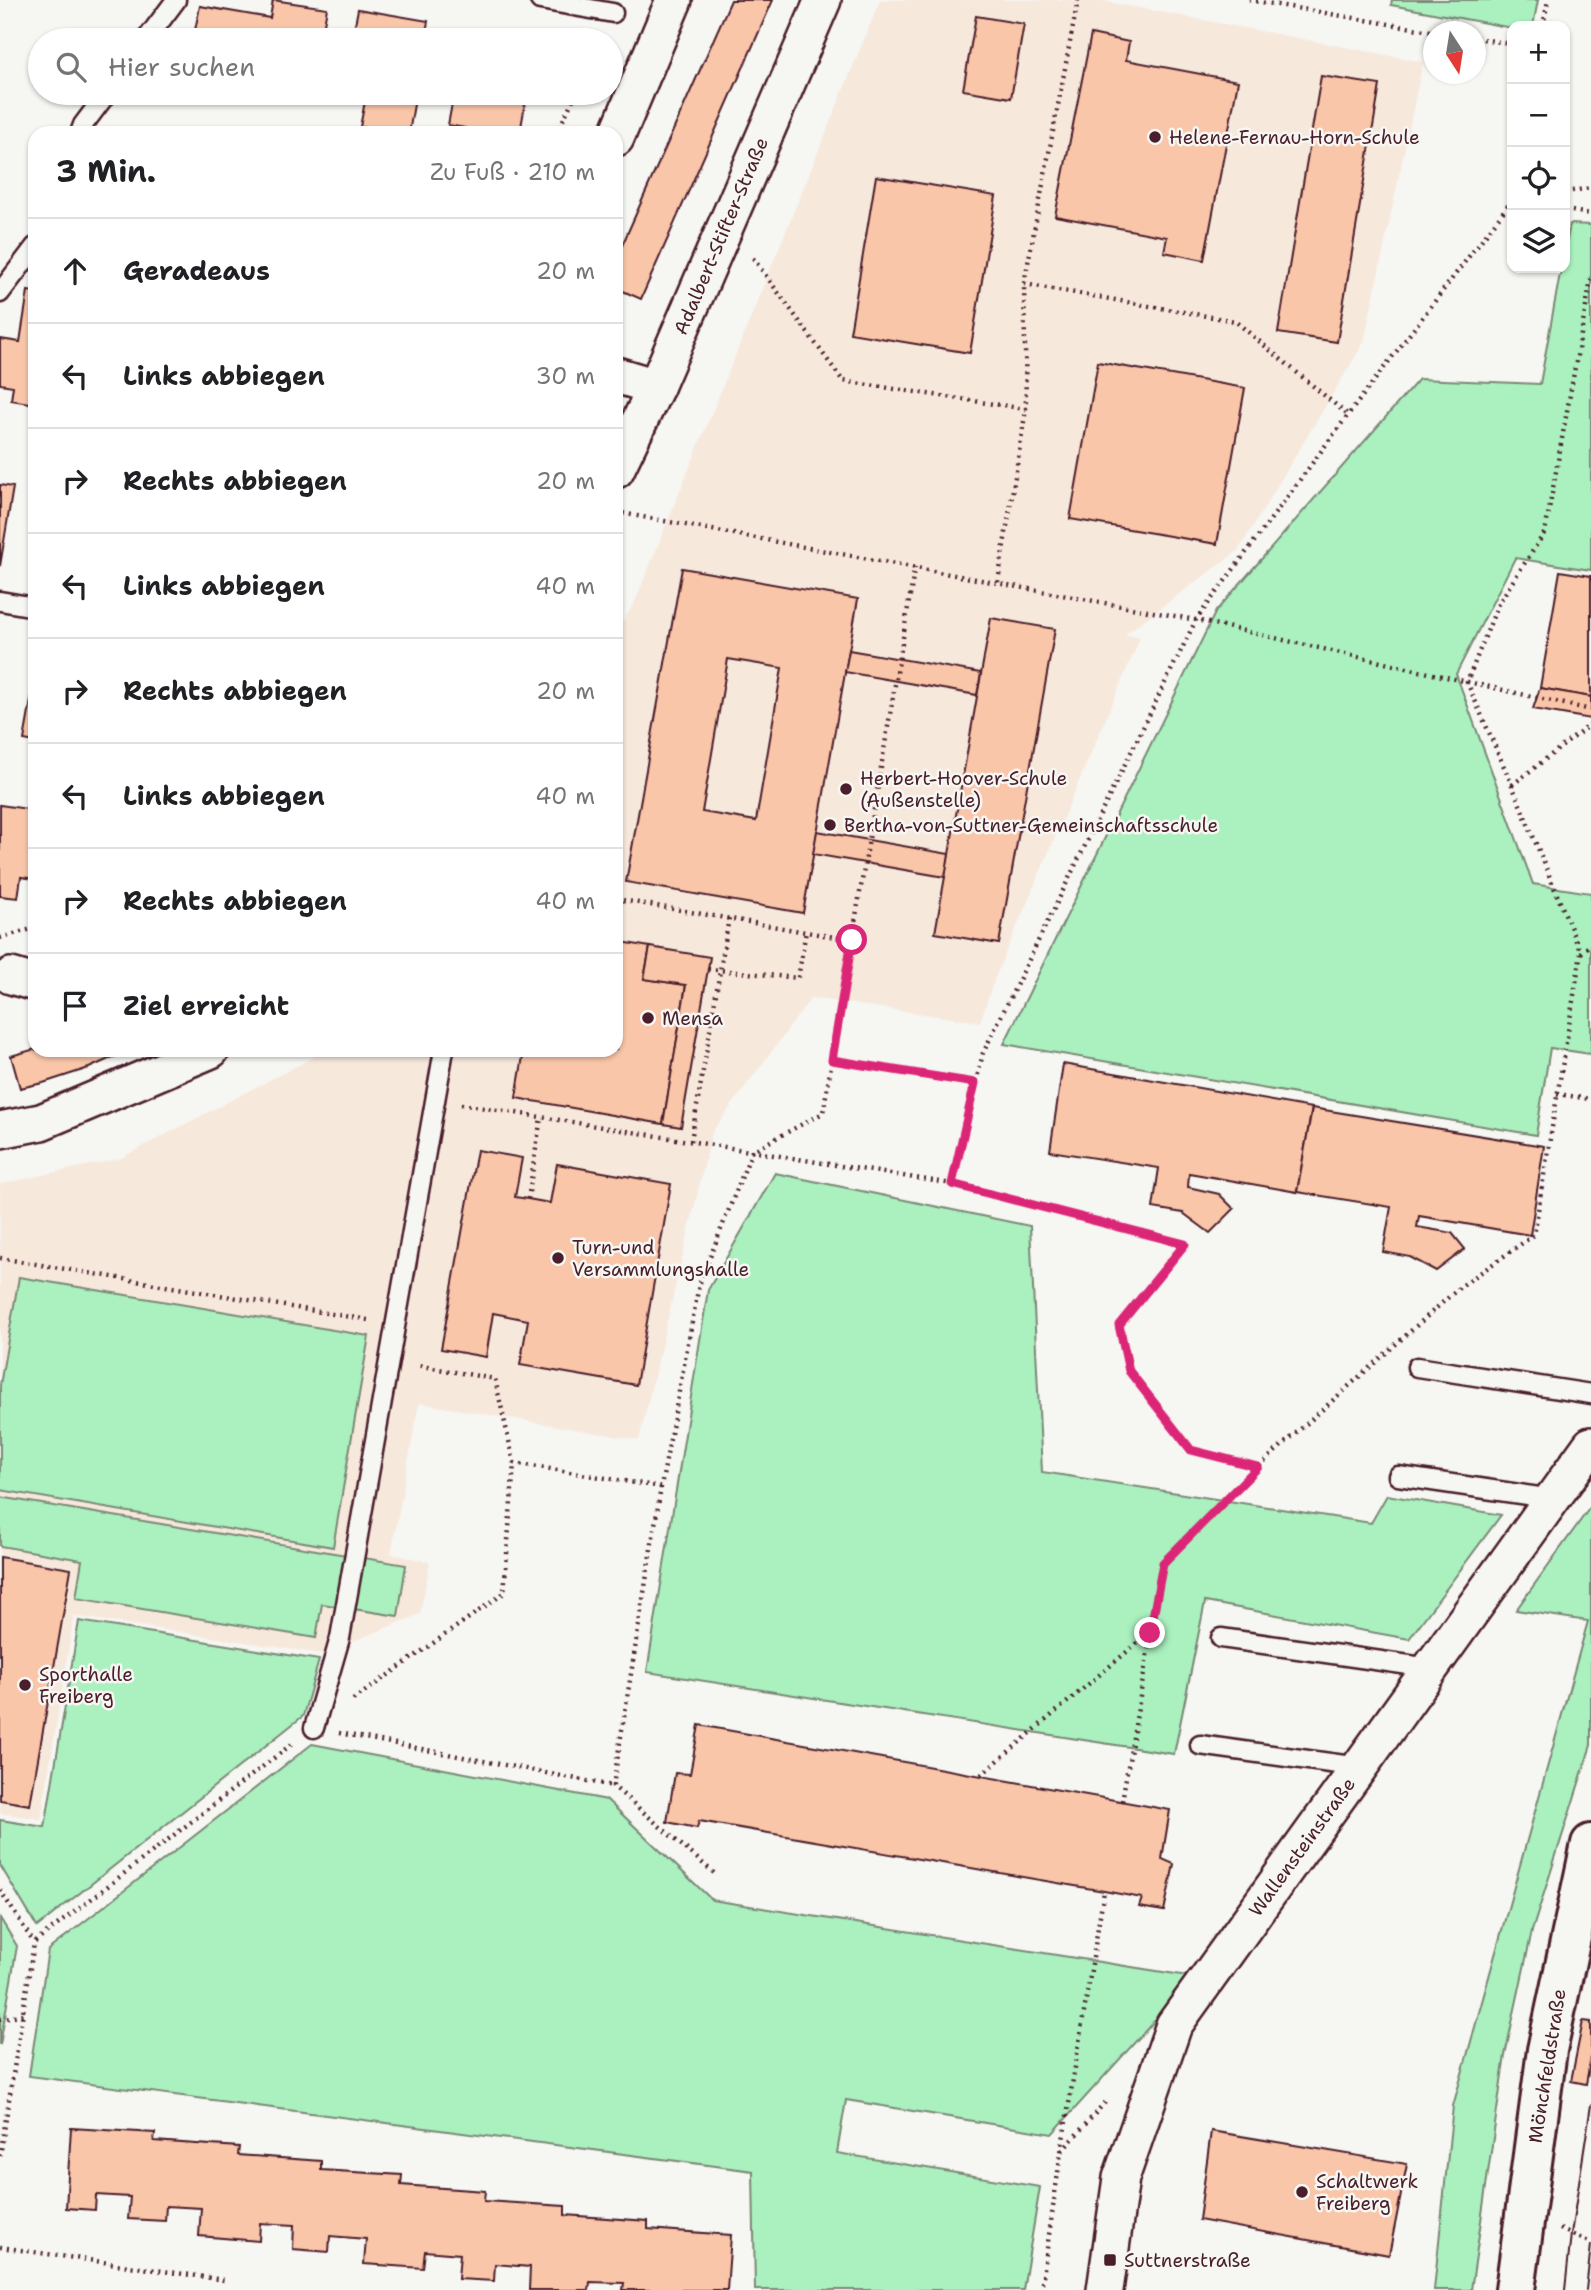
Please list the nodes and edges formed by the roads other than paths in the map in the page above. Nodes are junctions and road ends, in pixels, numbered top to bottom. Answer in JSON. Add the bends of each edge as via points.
{"nodes":[{"id":1,"x":176,"y":0,"type":"edge"},
{"id":2,"x":540,"y":0,"type":"edge"},
{"id":3,"x":674,"y":0,"type":"edge"},
{"id":4,"x":823,"y":0,"type":"edge"},
{"id":5,"x":613,"y":13,"type":"dead end"},
{"id":6,"x":155,"y":28,"type":"edge"},
{"id":7,"x":98,"y":105,"type":"edge"},
{"id":8,"x":83,"y":126,"type":"edge"},
{"id":9,"x":621,"y":126,"type":"edge"},
{"id":10,"x":28,"y":256,"type":"edge"},
{"id":11,"x":0,"y":293,"type":"edge"},
{"id":12,"x":623,"y":378,"type":"edge"},
{"id":13,"x":656,"y":387,"type":"junction"},
{"id":14,"x":623,"y":455,"type":"edge"},
{"id":15,"x":0,"y":601,"type":"edge"},
{"id":16,"x":28,"y":606,"type":"edge"},
{"id":17,"x":194,"y":1057,"type":"edge"},
{"id":18,"x":443,"y":1057,"type":"edge"},
{"id":19,"x":0,"y":1130,"type":"edge"},
{"id":20,"x":1417,"y":1367,"type":"dead end"},
{"id":21,"x":1591,"y":1394,"type":"edge"},
{"id":22,"x":1591,"y":1445,"type":"edge"},
{"id":23,"x":1398,"y":1476,"type":"dead end"},
{"id":24,"x":1553,"y":1499,"type":"junction"},
{"id":25,"x":1221,"y":1637,"type":"dead end"},
{"id":26,"x":1430,"y":1668,"type":"junction"},
{"id":27,"x":314,"y":1728,"type":"road end"},
{"id":28,"x":1200,"y":1745,"type":"dead end"},
{"id":29,"x":1359,"y":1767,"type":"junction"},
{"id":30,"x":1591,"y":1844,"type":"edge"},
{"id":31,"x":1105,"y":2290,"type":"edge"},
{"id":32,"x":1515,"y":2290,"type":"edge"}],
"edges":[{"from":1,"to":6,"type":"lane"},
{"from":2,"to":5,"type":"lane"},
{"from":3,"to":9,"type":"street"},
{"from":4,"to":13,"type":"street","name":"Adalbert-Stifter-Straße"},
{"from":7,"to":8,"type":"lane"},
{"from":10,"to":11,"type":"lane"},
{"from":12,"to":13,"type":"street"},
{"from":13,"to":14,"type":"street","name":"Adalbert-Stifter-Straße"},
{"from":15,"to":16,"type":"lane"},
{"from":17,"to":19,"type":"street","via":[[41,1122]]},
{"from":18,"to":27,"type":"lane","via":[[341,1639]]},
{"from":20,"to":21,"type":"lane"},
{"from":22,"to":24,"type":"street","name":"Wallensteinstraße"},
{"from":23,"to":24,"type":"lane"},
{"from":24,"to":26,"type":"street","name":"Wallensteinstraße"},
{"from":25,"to":26,"type":"lane"},
{"from":26,"to":29,"type":"street","name":"Wallensteinstraße"},
{"from":28,"to":29,"type":"lane"},
{"from":29,"to":31,"type":"street","name":"Wallensteinstraße","via":[[1174,2025],[1121,2178]]},
{"from":30,"to":32,"type":"main road","name":"Mönchfeldstraße","via":[[1547,2050]]}]}
